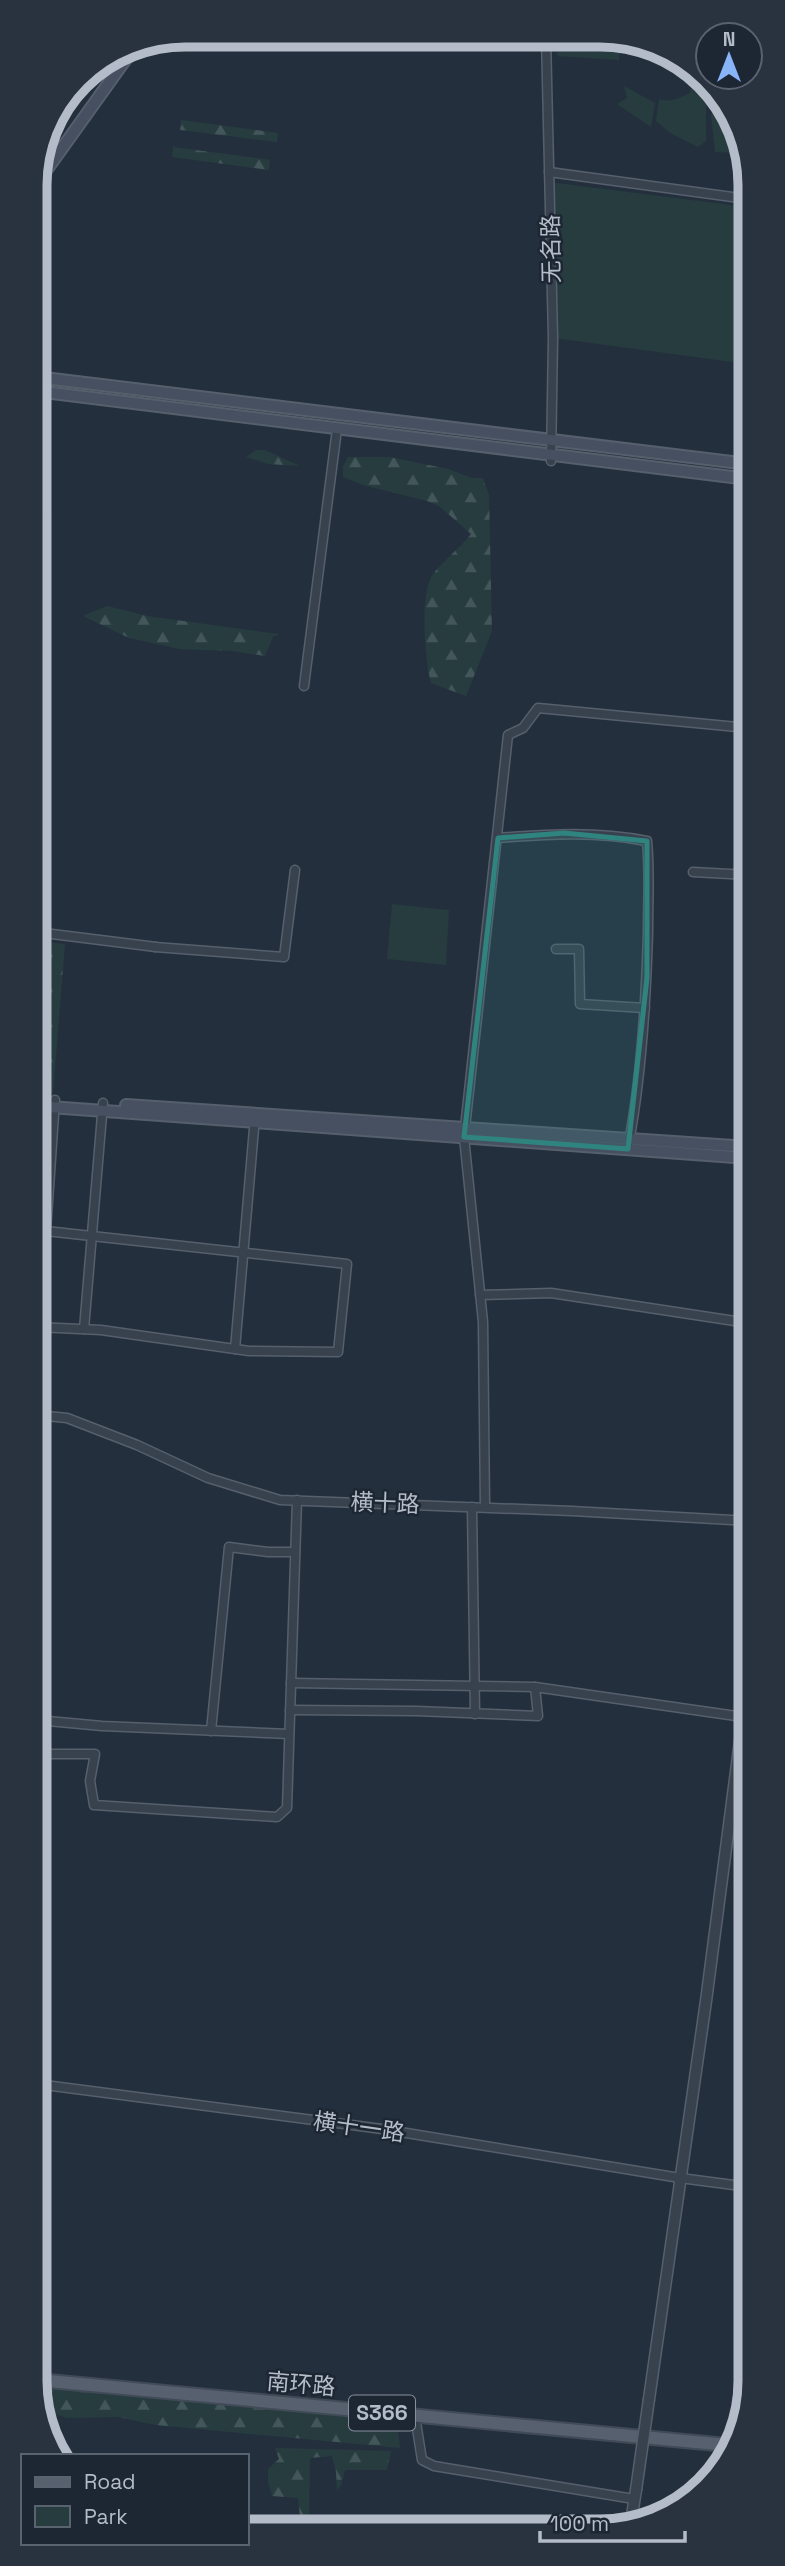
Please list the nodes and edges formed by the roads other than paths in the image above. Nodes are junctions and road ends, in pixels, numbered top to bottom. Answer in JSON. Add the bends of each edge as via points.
{"nodes":[{"id":1,"x":546,"y":47,"type":"edge"},
{"id":2,"x":124,"y":61,"type":"edge"},
{"id":3,"x":112,"y":69,"type":"edge"},
{"id":4,"x":50,"y":157,"type":"edge"},
{"id":5,"x":50,"y":158,"type":"edge"},
{"id":6,"x":549,"y":172,"type":"junction"},
{"id":7,"x":738,"y":198,"type":"edge"},
{"id":8,"x":48,"y":378,"type":"edge"},
{"id":9,"x":48,"y":393,"type":"edge"},
{"id":10,"x":337,"y":429,"type":"junction"},
{"id":11,"x":551,"y":440,"type":"junction"},
{"id":12,"x":551,"y":458,"type":"junction"},
{"id":13,"x":738,"y":463,"type":"edge"},
{"id":14,"x":738,"y":478,"type":"edge"},
{"id":15,"x":304,"y":686,"type":"dead end"},
{"id":16,"x":738,"y":727,"type":"edge"},
{"id":17,"x":498,"y":838,"type":"junction"},
{"id":18,"x":295,"y":870,"type":"dead end"},
{"id":19,"x":693,"y":872,"type":"dead end"},
{"id":20,"x":738,"y":874,"type":"edge"},
{"id":21,"x":48,"y":933,"type":"edge"},
{"id":22,"x":556,"y":949,"type":"dead end"},
{"id":23,"x":645,"y":1007,"type":"junction"},
{"id":24,"x":48,"y":1102,"type":"edge"},
{"id":25,"x":54,"y":1103,"type":"junction"},
{"id":26,"x":48,"y":1104,"type":"edge"},
{"id":27,"x":103,"y":1107,"type":"junction"},
{"id":28,"x":255,"y":1118,"type":"junction"},
{"id":29,"x":465,"y":1132,"type":"junction"},
{"id":30,"x":629,"y":1144,"type":"junction"},
{"id":31,"x":738,"y":1147,"type":"edge"},
{"id":32,"x":738,"y":1157,"type":"edge"},
{"id":33,"x":48,"y":1206,"type":"edge"},
{"id":34,"x":48,"y":1231,"type":"edge"},
{"id":35,"x":92,"y":1236,"type":"junction"},
{"id":36,"x":243,"y":1252,"type":"junction"},
{"id":37,"x":480,"y":1295,"type":"junction"},
{"id":38,"x":737,"y":1321,"type":"edge"},
{"id":39,"x":47,"y":1327,"type":"edge"},
{"id":40,"x":84,"y":1329,"type":"junction"},
{"id":41,"x":234,"y":1349,"type":"junction"},
{"id":42,"x":47,"y":1416,"type":"edge"},
{"id":43,"x":297,"y":1500,"type":"junction"},
{"id":44,"x":472,"y":1507,"type":"junction"},
{"id":45,"x":485,"y":1507,"type":"junction"},
{"id":46,"x":737,"y":1520,"type":"edge"},
{"id":47,"x":295,"y":1552,"type":"junction"},
{"id":48,"x":291,"y":1683,"type":"junction"},
{"id":49,"x":473,"y":1686,"type":"junction"},
{"id":50,"x":535,"y":1688,"type":"junction"},
{"id":51,"x":290,"y":1710,"type":"junction"},
{"id":52,"x":475,"y":1714,"type":"junction"},
{"id":53,"x":737,"y":1716,"type":"edge"},
{"id":54,"x":47,"y":1721,"type":"edge"},
{"id":55,"x":211,"y":1731,"type":"junction"},
{"id":56,"x":289,"y":1734,"type":"junction"},
{"id":57,"x":47,"y":1754,"type":"edge"},
{"id":58,"x":737,"y":1759,"type":"edge"},
{"id":59,"x":47,"y":2085,"type":"edge"},
{"id":60,"x":680,"y":2178,"type":"junction"},
{"id":61,"x":737,"y":2185,"type":"edge"},
{"id":62,"x":47,"y":2381,"type":"edge"},
{"id":63,"x":415,"y":2416,"type":"junction"},
{"id":64,"x":722,"y":2445,"type":"edge"},
{"id":65,"x":635,"y":2494,"type":"junction"},
{"id":66,"x":631,"y":2515,"type":"edge"}],
"edges":[{"from":1,"to":6,"type":"street","name":"无名路"},
{"from":2,"to":5,"type":"main road"},
{"from":3,"to":4,"type":"main road"},
{"from":6,"to":7,"type":"street"},
{"from":6,"to":11,"type":"street","name":"无名路"},
{"from":8,"to":11,"type":"main road"},
{"from":9,"to":10,"type":"main road"},
{"from":10,"to":12,"type":"main road"},
{"from":10,"to":15,"type":"street"},
{"from":11,"to":12,"type":"street","name":"无名路"},
{"from":11,"to":13,"type":"main road"},
{"from":12,"to":14,"type":"main road"},
{"from":16,"to":17,"type":"street","via":[[538,708],[523,729],[508,735]]},
{"from":17,"to":23,"type":"street","via":[[615,834],[647,841]]},
{"from":17,"to":29,"type":"street"},
{"from":18,"to":21,"type":"street","via":[[284,957]]},
{"from":19,"to":20,"type":"street"},
{"from":22,"to":23,"type":"street","via":[[579,949],[580,1003]]},
{"from":23,"to":30,"type":"street"},
{"from":24,"to":25,"type":"main road"},
{"from":25,"to":26,"type":"main road"},
{"from":25,"to":27,"type":"main road"},
{"from":25,"to":33,"type":"street"},
{"from":27,"to":28,"type":"main road"},
{"from":27,"to":35,"type":"street"},
{"from":28,"to":29,"type":"main road"},
{"from":28,"to":36,"type":"street"},
{"from":29,"to":30,"type":"main road"},
{"from":29,"to":37,"type":"street"},
{"from":30,"to":31,"type":"main road"},
{"from":30,"to":32,"type":"main road"},
{"from":34,"to":35,"type":"street"},
{"from":35,"to":36,"type":"street"},
{"from":35,"to":40,"type":"street"},
{"from":36,"to":41,"type":"street"},
{"from":36,"to":41,"type":"street","via":[[347,1264],[346,1284],[338,1352]]},
{"from":37,"to":38,"type":"street","via":[[551,1293]]},
{"from":37,"to":45,"type":"street"},
{"from":39,"to":40,"type":"street"},
{"from":40,"to":41,"type":"street"},
{"from":42,"to":43,"type":"street","name":"横十路","via":[[67,1418],[137,1445],[208,1478],[281,1500]]},
{"from":43,"to":44,"type":"street","name":"横十路"},
{"from":43,"to":47,"type":"street"},
{"from":44,"to":45,"type":"street","name":"横十路"},
{"from":44,"to":49,"type":"street"},
{"from":45,"to":46,"type":"street","name":"横十路"},
{"from":47,"to":48,"type":"street"},
{"from":47,"to":55,"type":"street","via":[[229,1547]]},
{"from":48,"to":49,"type":"street"},
{"from":48,"to":51,"type":"street"},
{"from":49,"to":50,"type":"street"},
{"from":49,"to":52,"type":"street"},
{"from":50,"to":52,"type":"street","via":[[538,1716]]},
{"from":50,"to":53,"type":"street"},
{"from":51,"to":52,"type":"street"},
{"from":51,"to":56,"type":"street"},
{"from":54,"to":55,"type":"street"},
{"from":55,"to":56,"type":"street"},
{"from":56,"to":57,"type":"street","via":[[287,1808],[277,1817],[94,1805],[90,1781],[95,1754]]},
{"from":58,"to":60,"type":"street"},
{"from":59,"to":60,"type":"street","name":"横十一路","via":[[382,2129]]},
{"from":60,"to":61,"type":"street","name":"横十一路"},
{"from":60,"to":65,"type":"street","bridge":true},
{"from":62,"to":63,"type":"main road","name":"南环路","number":"S366"},
{"from":63,"to":64,"type":"main road","name":"南环路","number":"S366"},
{"from":63,"to":65,"type":"street","via":[[422,2460],[434,2466]]},
{"from":65,"to":66,"type":"street"}]}
